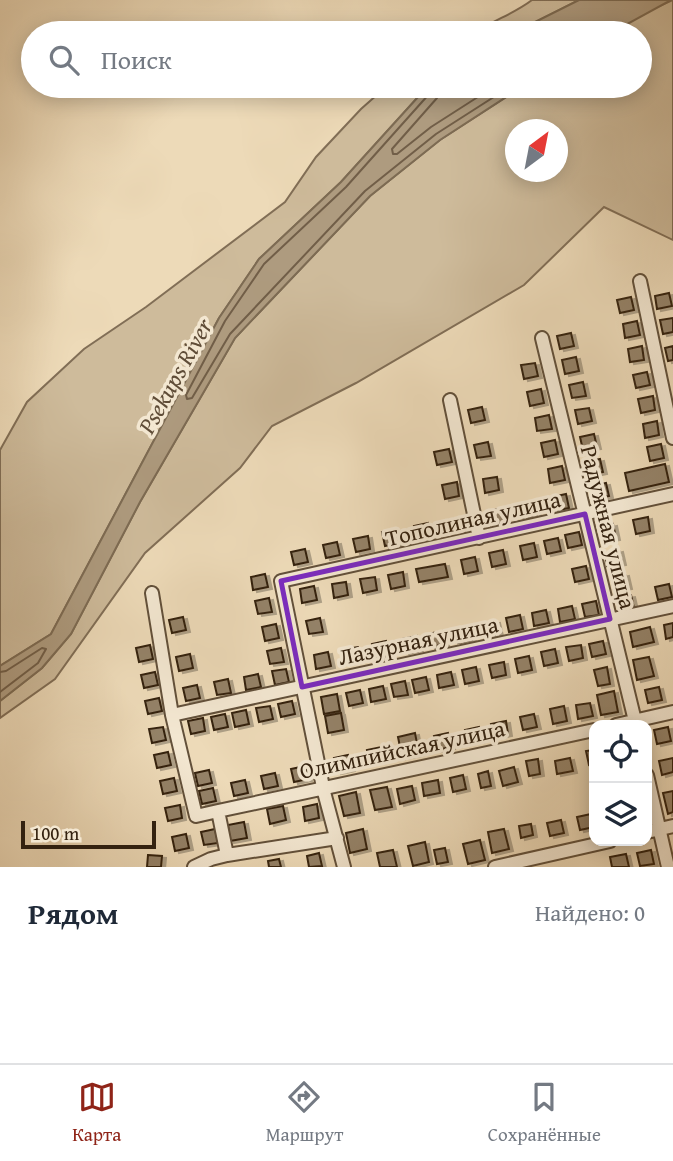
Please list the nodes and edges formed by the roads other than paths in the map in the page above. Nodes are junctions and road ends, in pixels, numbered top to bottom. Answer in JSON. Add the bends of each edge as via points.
{"nodes":[{"id":1,"x":639,"y":281,"type":"dead end"},
{"id":2,"x":542,"y":338,"type":"dead end"},
{"id":3,"x":450,"y":400,"type":"dead end"},
{"id":4,"x":673,"y":438,"type":"edge"},
{"id":5,"x":673,"y":494,"type":"edge"},
{"id":6,"x":585,"y":514,"type":"junction"},
{"id":7,"x":479,"y":538,"type":"junction"},
{"id":8,"x":152,"y":593,"type":"dead end"},
{"id":9,"x":673,"y":606,"type":"edge"},
{"id":10,"x":610,"y":619,"type":"junction"},
{"id":11,"x":302,"y":687,"type":"junction"},
{"id":12,"x":673,"y":712,"type":"edge"},
{"id":13,"x":173,"y":715,"type":"junction"},
{"id":14,"x":635,"y":720,"type":"edge"},
{"id":15,"x":646,"y":720,"type":"edge"},
{"id":16,"x":589,"y":731,"type":"edge"},
{"id":17,"x":648,"y":783,"type":"edge"},
{"id":18,"x":323,"y":787,"type":"junction"},
{"id":19,"x":218,"y":811,"type":"junction"},
{"id":20,"x":673,"y":827,"type":"edge"},
{"id":21,"x":653,"y":831,"type":"edge"},
{"id":22,"x":337,"y":838,"type":"junction"},
{"id":23,"x":589,"y":846,"type":"edge"},
{"id":24,"x":227,"y":855,"type":"junction"},
{"id":25,"x":194,"y":867,"type":"edge"},
{"id":26,"x":344,"y":867,"type":"edge"},
{"id":27,"x":495,"y":867,"type":"edge"},
{"id":28,"x":668,"y":867,"type":"edge"}],
"edges":[{"from":1,"to":4,"type":"street"},
{"from":2,"to":6,"type":"street","name":"Радужная улица"},
{"from":3,"to":7,"type":"street"},
{"from":5,"to":6,"type":"street","name":"Тополиная улица"},
{"from":6,"to":7,"type":"street","name":"Тополиная улица"},
{"from":6,"to":10,"type":"street","name":"Радужная улица"},
{"from":7,"to":11,"type":"street","name":"Тополиная улица","via":[[281,581]]},
{"from":8,"to":13,"type":"street"},
{"from":9,"to":10,"type":"street","name":"Лазурная улица"},
{"from":10,"to":11,"type":"street","name":"Лазурная улица"},
{"from":10,"to":14,"type":"street","name":"Радужная улица"},
{"from":11,"to":13,"type":"street","name":"Лазурная улица"},
{"from":11,"to":18,"type":"street"},
{"from":12,"to":15,"type":"street"},
{"from":13,"to":19,"type":"street","via":[[196,816]]},
{"from":16,"to":18,"type":"street","name":"Олимпийская улица"},
{"from":17,"to":21,"type":"street"},
{"from":18,"to":19,"type":"street","name":"Олимпийская улица"},
{"from":18,"to":22,"type":"street"},
{"from":19,"to":24,"type":"street"},
{"from":20,"to":21,"type":"street"},
{"from":21,"to":28,"type":"street"},
{"from":22,"to":24,"type":"street"},
{"from":22,"to":26,"type":"street"},
{"from":23,"to":27,"type":"street"},
{"from":24,"to":25,"type":"street"}]}
